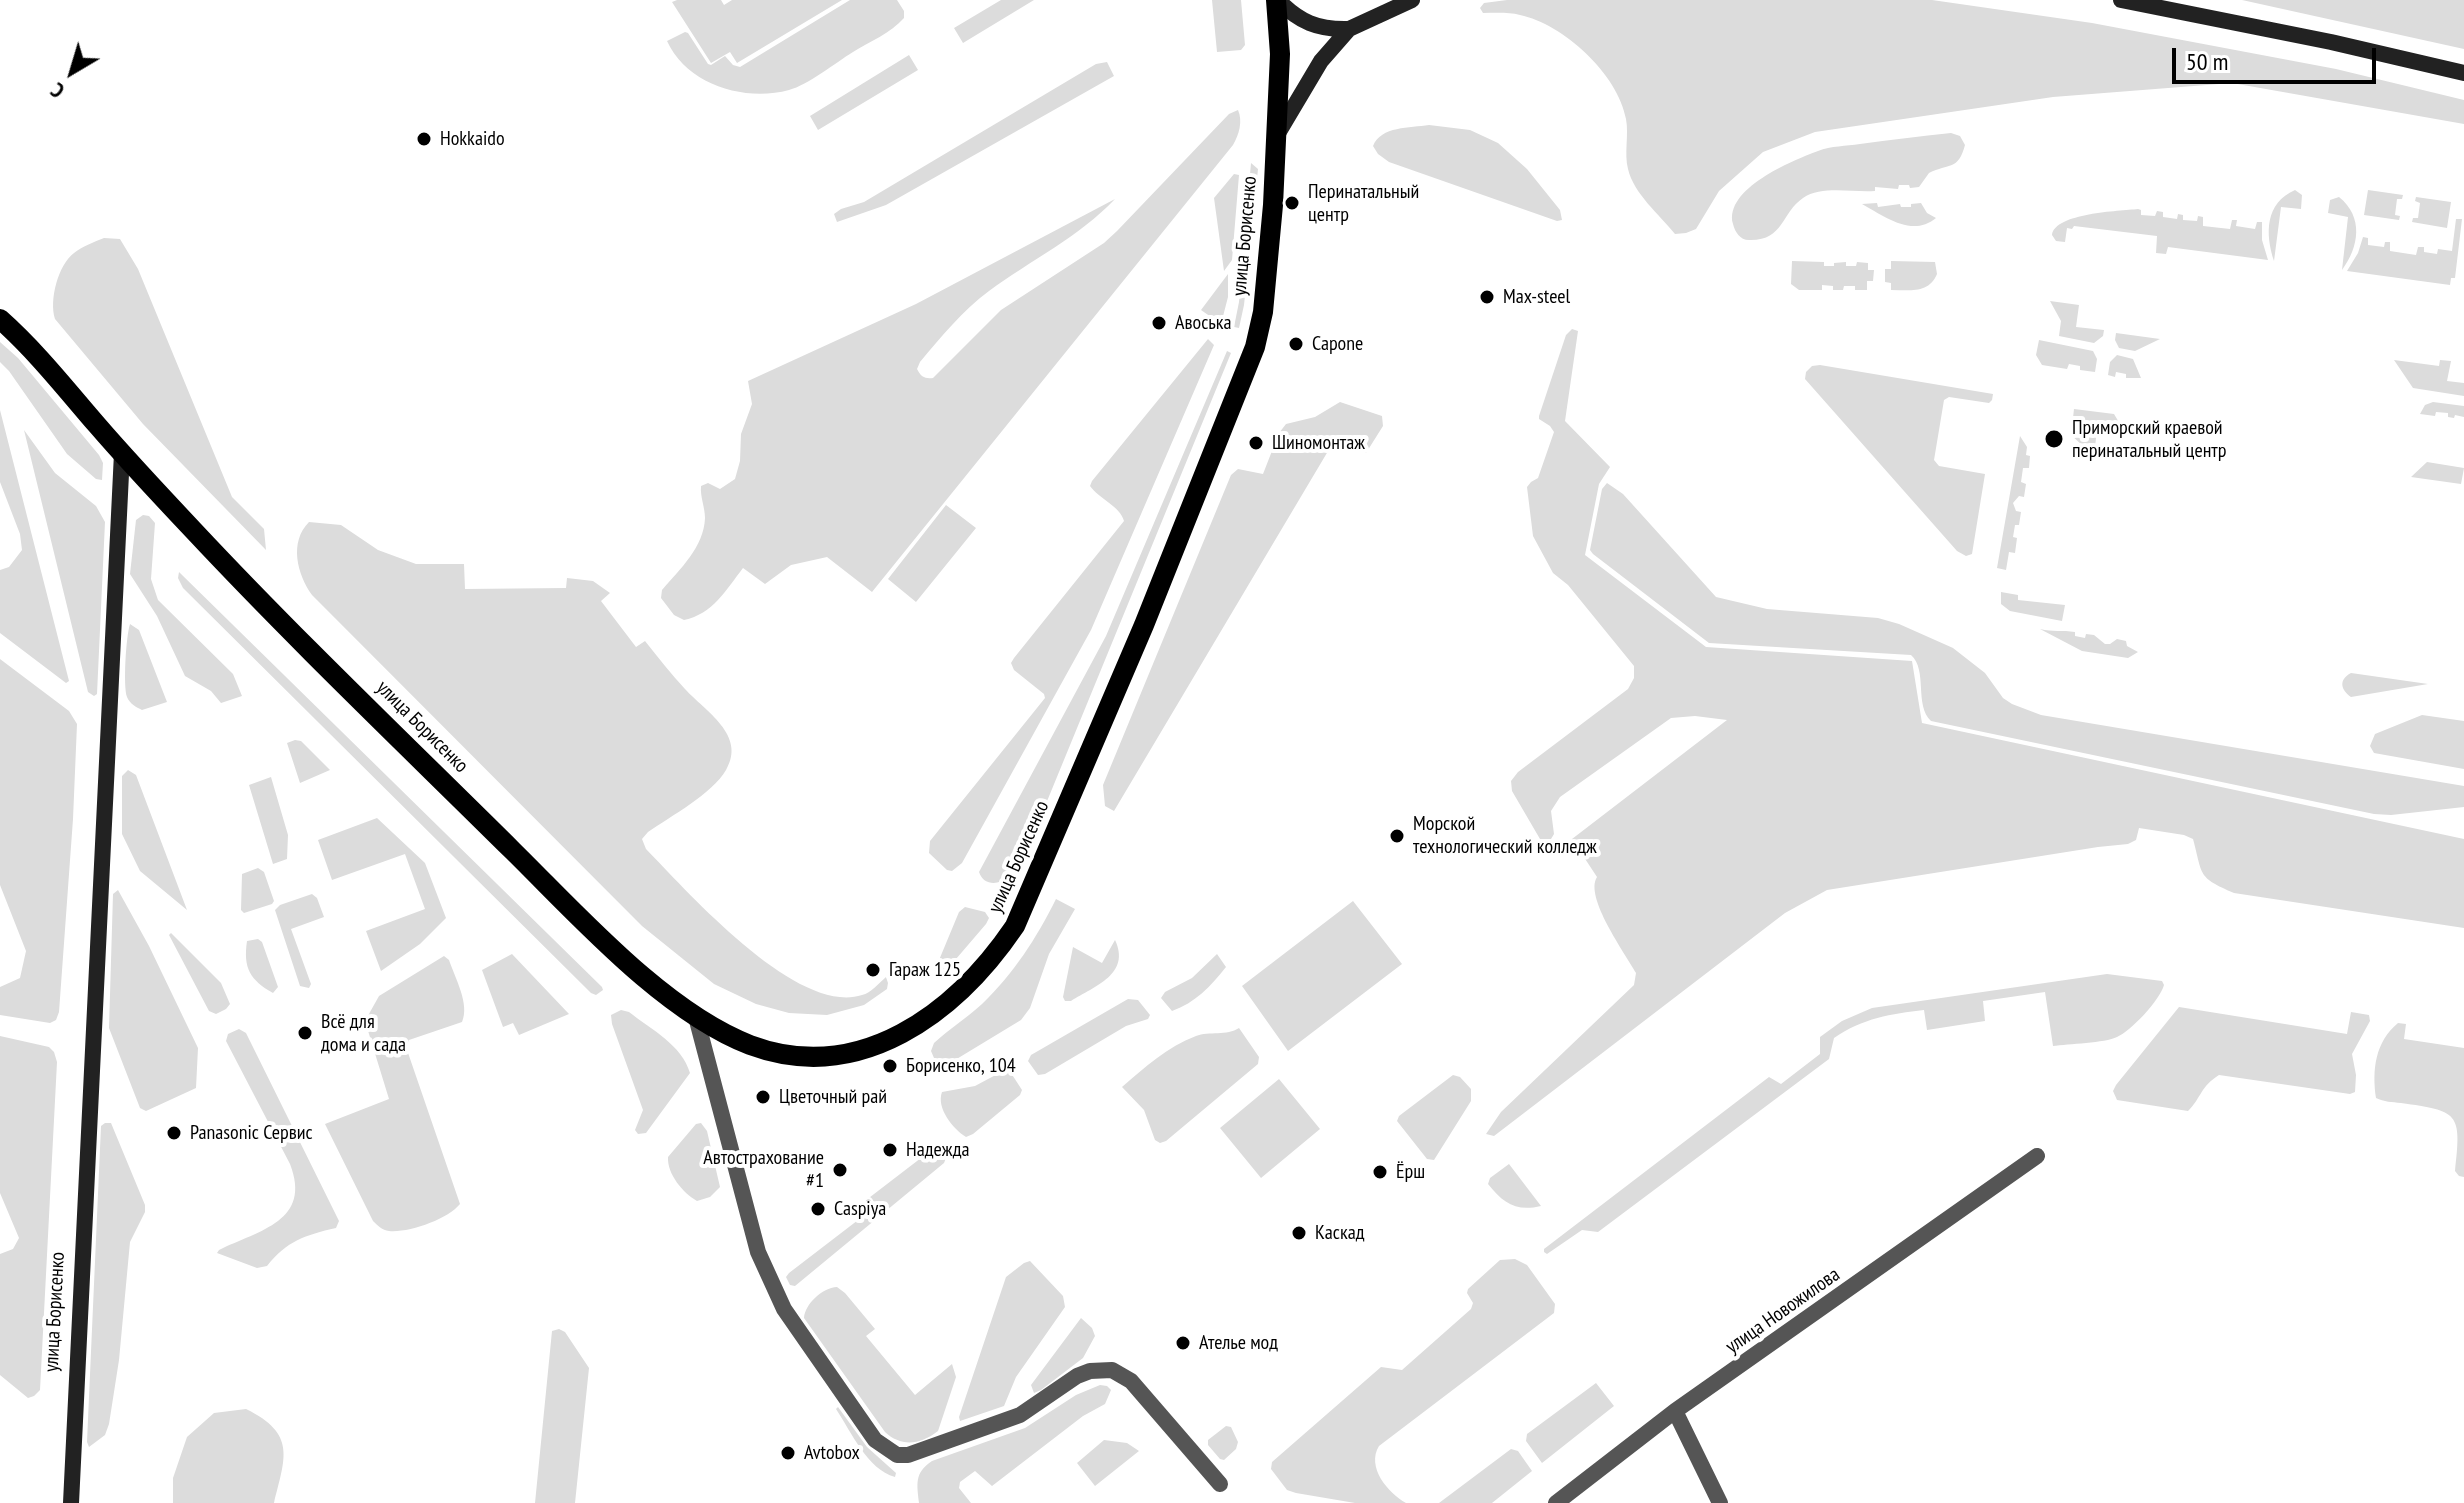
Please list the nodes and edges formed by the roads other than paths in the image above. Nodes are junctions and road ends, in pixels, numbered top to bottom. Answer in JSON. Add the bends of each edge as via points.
{"nodes":[{"id":1,"x":1277,"y":0,"type":"edge"},
{"id":2,"x":1412,"y":0,"type":"edge"},
{"id":3,"x":2121,"y":0,"type":"edge"},
{"id":4,"x":1349,"y":29,"type":"junction"},
{"id":5,"x":2464,"y":73,"type":"edge"},
{"id":6,"x":1276,"y":136,"type":"junction"},
{"id":7,"x":0,"y":319,"type":"edge"},
{"id":8,"x":122,"y":453,"type":"junction"},
{"id":9,"x":696,"y":1017,"type":"junction"},
{"id":10,"x":2037,"y":1156,"type":"dead end"},
{"id":11,"x":1675,"y":1411,"type":"junction"},
{"id":12,"x":1220,"y":1484,"type":"dead end"},
{"id":13,"x":71,"y":1503,"type":"edge"},
{"id":14,"x":1556,"y":1503,"type":"edge"},
{"id":15,"x":1720,"y":1503,"type":"edge"}],
"edges":[{"from":1,"to":4,"type":"main road","via":[[1313,26]]},
{"from":1,"to":6,"type":"main road","name":"улица Борисенко"},
{"from":2,"to":4,"type":"main road"},
{"from":3,"to":5,"type":"main road"},
{"from":4,"to":6,"type":"main road","via":[[1321,61]]},
{"from":6,"to":9,"type":"main road","name":"улица Борисенко","via":[[1263,312],[1255,347],[1015,926],[965,987],[881,1045],[829,1056],[786,1054],[750,1045]]},
{"from":7,"to":8,"type":"main road","name":"улица Борисенко"},
{"from":8,"to":9,"type":"main road","name":"улица Борисенко","via":[[223,562],[606,943]]},
{"from":8,"to":13,"type":"main road","name":"улица Борисенко"},
{"from":9,"to":12,"type":"street","via":[[767,1275],[784,1309],[875,1440],[897,1455],[908,1455],[1020,1415],[1077,1376],[1112,1370],[1131,1381]]},
{"from":10,"to":11,"type":"street","name":"улица Новожилова"},
{"from":11,"to":14,"type":"street","name":"улица Новожилова"},
{"from":11,"to":15,"type":"street"}]}
